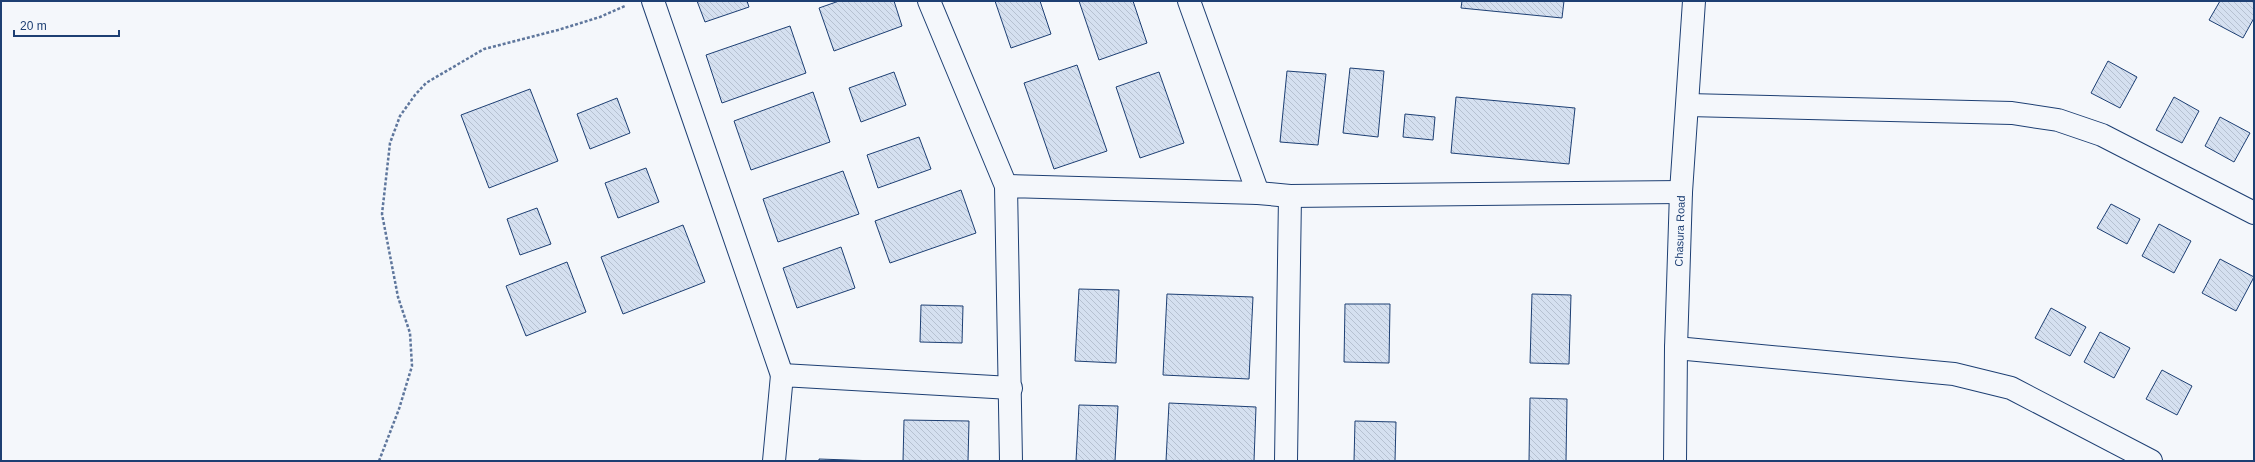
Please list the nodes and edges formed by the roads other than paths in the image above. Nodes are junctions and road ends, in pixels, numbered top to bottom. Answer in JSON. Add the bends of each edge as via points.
{"nodes":[{"id":1,"x":653,"y":1,"type":"edge"},
{"id":2,"x":928,"y":1,"type":"edge"},
{"id":3,"x":1189,"y":1,"type":"edge"},
{"id":4,"x":1694,"y":1,"type":"edge"},
{"id":5,"x":1688,"y":105,"type":"junction"},
{"id":6,"x":1006,"y":186,"type":"junction"},
{"id":7,"x":1681,"y":192,"type":"junction"},
{"id":8,"x":1258,"y":193,"type":"junction"},
{"id":9,"x":1290,"y":196,"type":"junction"},
{"id":10,"x":2254,"y":213,"type":"edge"},
{"id":11,"x":1676,"y":348,"type":"junction"},
{"id":12,"x":782,"y":375,"type":"junction"},
{"id":13,"x":1011,"y":388,"type":"junction"},
{"id":14,"x":774,"y":461,"type":"edge"},
{"id":15,"x":1011,"y":461,"type":"edge"},
{"id":16,"x":1286,"y":461,"type":"edge"},
{"id":17,"x":1675,"y":461,"type":"edge"},
{"id":18,"x":2151,"y":461,"type":"edge"}],
"edges":[{"from":1,"to":12,"type":"street"},
{"from":2,"to":6,"type":"street"},
{"from":3,"to":8,"type":"street"},
{"from":4,"to":5,"type":"street","name":"Chasura Road"},
{"from":5,"to":7,"type":"street","name":"Chasura Road"},
{"from":5,"to":10,"type":"street","via":[[2012,113],[2058,120],[2102,135]]},
{"from":6,"to":8,"type":"street"},
{"from":6,"to":13,"type":"street"},
{"from":7,"to":9,"type":"street"},
{"from":7,"to":11,"type":"street","name":"Chasura Road"},
{"from":8,"to":9,"type":"street"},
{"from":9,"to":16,"type":"street"},
{"from":11,"to":17,"type":"street","name":"Chasura Road"},
{"from":11,"to":18,"type":"street","via":[[1954,374],[2011,388]]},
{"from":12,"to":13,"type":"street"},
{"from":12,"to":14,"type":"street"},
{"from":13,"to":15,"type":"street"}]}
